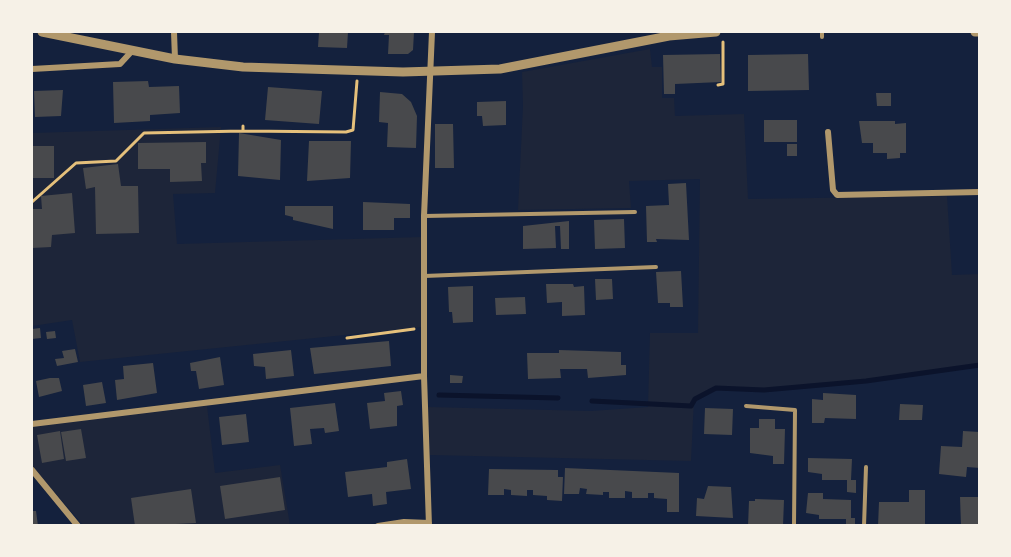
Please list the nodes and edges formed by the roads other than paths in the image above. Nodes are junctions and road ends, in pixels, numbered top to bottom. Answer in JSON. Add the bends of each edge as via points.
{"nodes":[{"id":1,"x":42,"y":32,"type":"edge"},
{"id":2,"x":174,"y":32,"type":"edge"},
{"id":3,"x":432,"y":32,"type":"edge"},
{"id":4,"x":716,"y":32,"type":"edge"},
{"id":5,"x":822,"y":32,"type":"edge"},
{"id":6,"x":975,"y":32,"type":"edge"},
{"id":7,"x":980,"y":32,"type":"edge"},
{"id":8,"x":822,"y":37,"type":"dead end"},
{"id":9,"x":132,"y":51,"type":"junction"},
{"id":10,"x":176,"y":59,"type":"junction"},
{"id":11,"x":32,"y":69,"type":"edge"},
{"id":12,"x":430,"y":72,"type":"junction"},
{"id":13,"x":828,"y":132,"type":"dead end"},
{"id":14,"x":980,"y":192,"type":"edge"},
{"id":15,"x":635,"y":212,"type":"dead end"},
{"id":16,"x":424,"y":216,"type":"junction"},
{"id":17,"x":656,"y":267,"type":"dead end"},
{"id":18,"x":424,"y":276,"type":"junction"},
{"id":19,"x":424,"y":376,"type":"junction"},
{"id":20,"x":746,"y":406,"type":"dead end"},
{"id":21,"x":32,"y":424,"type":"edge"},
{"id":22,"x":866,"y":466,"type":"dead end"},
{"id":23,"x":32,"y":470,"type":"edge"},
{"id":24,"x":34,"y":477,"type":"edge"},
{"id":25,"x":429,"y":524,"type":"edge"},
{"id":26,"x":78,"y":525,"type":"edge"},
{"id":27,"x":378,"y":525,"type":"edge"},
{"id":28,"x":794,"y":525,"type":"edge"},
{"id":29,"x":864,"y":525,"type":"edge"}],
"edges":[{"from":1,"to":9,"type":"street"},
{"from":2,"to":10,"type":"street"},
{"from":3,"to":12,"type":"street"},
{"from":4,"to":12,"type":"street","via":[[669,36],[500,69]]},
{"from":5,"to":8,"type":"lane"},
{"from":6,"to":7,"type":"street"},
{"from":9,"to":10,"type":"street"},
{"from":9,"to":11,"type":"street","via":[[120,64]]},
{"from":10,"to":12,"type":"street","via":[[243,67]]},
{"from":12,"to":16,"type":"street"},
{"from":13,"to":14,"type":"street","via":[[833,190],[837,195]]},
{"from":15,"to":16,"type":"lane"},
{"from":16,"to":18,"type":"street"},
{"from":17,"to":18,"type":"lane"},
{"from":18,"to":19,"type":"street"},
{"from":19,"to":21,"type":"street"},
{"from":19,"to":25,"type":"street"},
{"from":20,"to":28,"type":"lane","via":[[795,410]]},
{"from":22,"to":29,"type":"lane"},
{"from":23,"to":24,"type":"street"},
{"from":24,"to":26,"type":"street"},
{"from":25,"to":27,"type":"street"}]}
